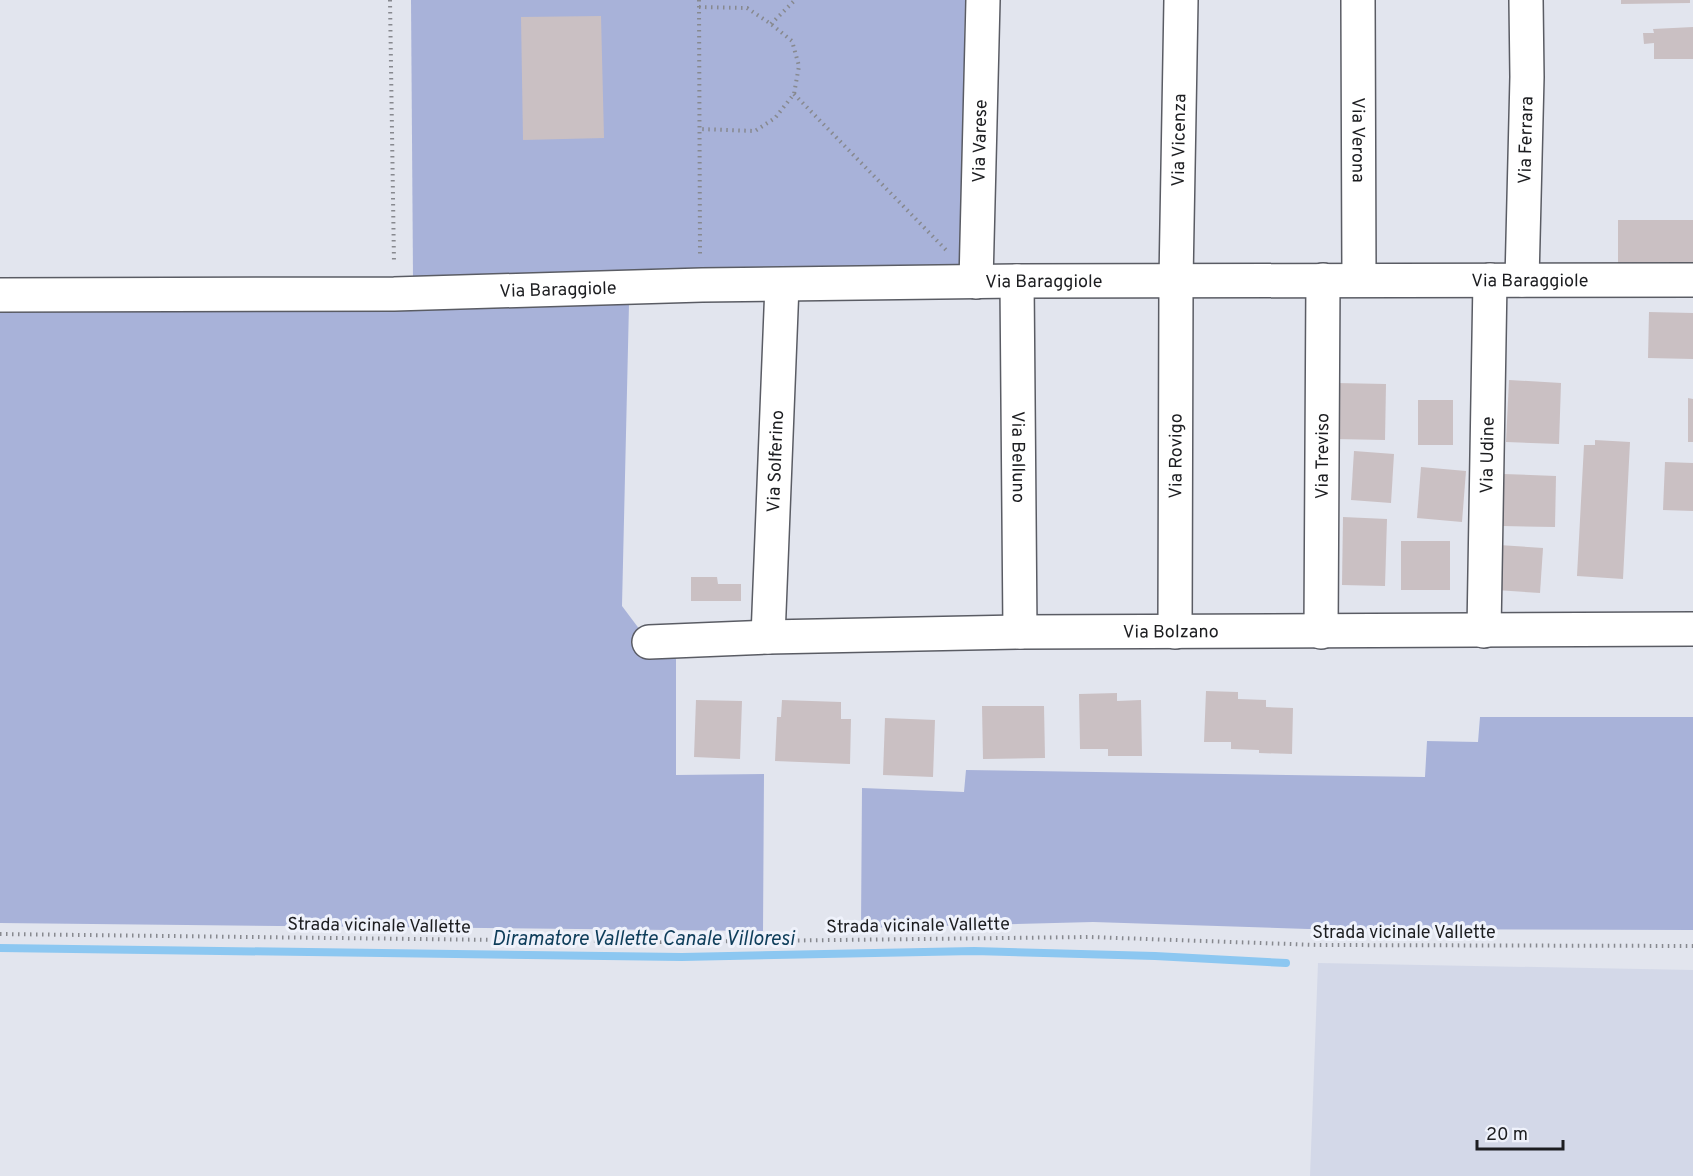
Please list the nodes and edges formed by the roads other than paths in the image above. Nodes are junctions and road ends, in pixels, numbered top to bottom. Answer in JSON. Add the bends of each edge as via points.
{"nodes":[{"id":1,"x":982,"y":0,"type":"edge"},
{"id":2,"x":1180,"y":0,"type":"edge"},
{"id":3,"x":1358,"y":0,"type":"edge"},
{"id":4,"x":1526,"y":0,"type":"edge"},
{"id":5,"x":1323,"y":280,"type":"junction"},
{"id":6,"x":1359,"y":280,"type":"junction"},
{"id":7,"x":1490,"y":280,"type":"junction"},
{"id":8,"x":1522,"y":280,"type":"junction"},
{"id":9,"x":1693,"y":280,"type":"edge"},
{"id":10,"x":1017,"y":281,"type":"junction"},
{"id":11,"x":1176,"y":281,"type":"junction"},
{"id":12,"x":976,"y":282,"type":"junction"},
{"id":13,"x":782,"y":285,"type":"junction"},
{"id":14,"x":0,"y":295,"type":"edge"},
{"id":15,"x":1693,"y":629,"type":"edge"},
{"id":16,"x":1484,"y":631,"type":"junction"},
{"id":17,"x":1020,"y":632,"type":"junction"},
{"id":18,"x":1175,"y":632,"type":"junction"},
{"id":19,"x":1321,"y":632,"type":"junction"},
{"id":20,"x":768,"y":637,"type":"junction"},
{"id":21,"x":648,"y":642,"type":"dead end"}],
"edges":[{"from":1,"to":12,"type":"street","name":"Via Varese"},
{"from":2,"to":11,"type":"street","name":"Via Vicenza"},
{"from":3,"to":6,"type":"street","name":"Via Verona"},
{"from":4,"to":8,"type":"street","name":"Via Ferrara"},
{"from":5,"to":6,"type":"street","name":"Via Baraggiole"},
{"from":5,"to":11,"type":"street","name":"Via Baraggiole"},
{"from":5,"to":19,"type":"street","name":"Via Treviso"},
{"from":6,"to":7,"type":"street","name":"Via Baraggiole"},
{"from":7,"to":8,"type":"street","name":"Via Baraggiole"},
{"from":7,"to":16,"type":"street","name":"Via Udine"},
{"from":8,"to":9,"type":"street","name":"Via Baraggiole"},
{"from":10,"to":11,"type":"street","name":"Via Baraggiole"},
{"from":10,"to":12,"type":"street","name":"Via Baraggiole"},
{"from":10,"to":17,"type":"street","name":"Via Belluno"},
{"from":11,"to":18,"type":"street","name":"Via Rovigo"},
{"from":12,"to":13,"type":"street","name":"Via Baraggiole"},
{"from":13,"to":14,"type":"street","name":"Via Baraggiole","via":[[394,294]]},
{"from":13,"to":20,"type":"street","name":"Via Solferino"},
{"from":15,"to":16,"type":"street","name":"Via Bolzano"},
{"from":16,"to":19,"type":"street","name":"Via Bolzano"},
{"from":17,"to":18,"type":"street","name":"Via Bolzano"},
{"from":17,"to":20,"type":"street","name":"Via Bolzano"},
{"from":18,"to":19,"type":"street","name":"Via Bolzano"},
{"from":20,"to":21,"type":"street","name":"Via Bolzano"}]}
